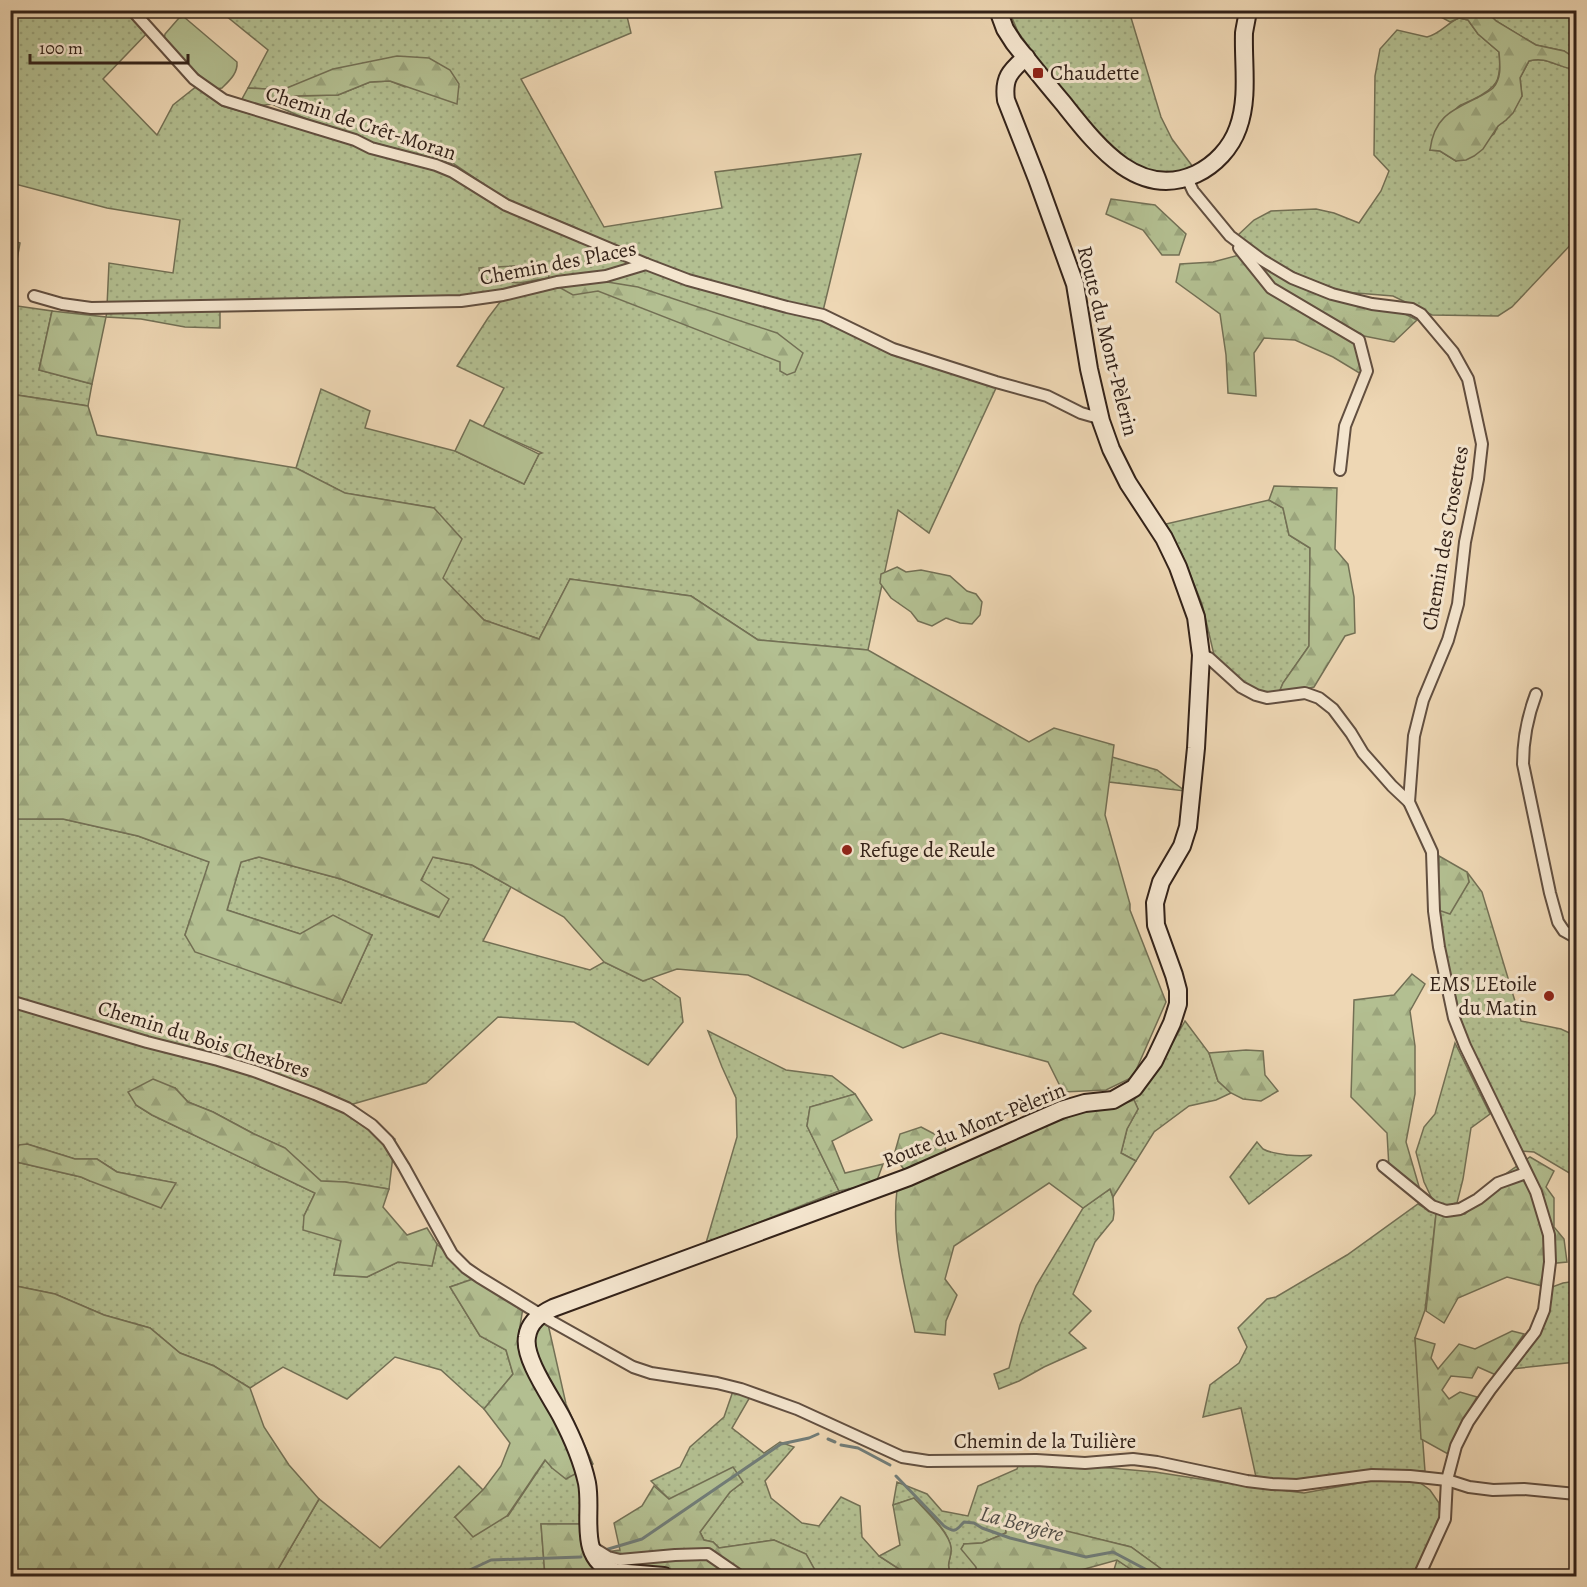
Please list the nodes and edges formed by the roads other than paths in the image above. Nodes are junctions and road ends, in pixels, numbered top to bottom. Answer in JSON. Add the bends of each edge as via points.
{"nodes":[{"id":1,"x":132,"y":10,"type":"edge"},
{"id":2,"x":998,"y":10,"type":"edge"},
{"id":3,"x":1248,"y":10,"type":"edge"},
{"id":4,"x":1026,"y":57,"type":"junction"},
{"id":5,"x":1187,"y":178,"type":"junction"},
{"id":6,"x":1230,"y":236,"type":"junction"},
{"id":7,"x":646,"y":264,"type":"junction"},
{"id":8,"x":34,"y":296,"type":"dead end"},
{"id":9,"x":1099,"y":416,"type":"junction"},
{"id":10,"x":1340,"y":470,"type":"dead end"},
{"id":11,"x":1201,"y":655,"type":"junction"},
{"id":12,"x":1536,"y":694,"type":"dead end"},
{"id":13,"x":1410,"y":802,"type":"junction"},
{"id":14,"x":1576,"y":935,"type":"edge"},
{"id":15,"x":10,"y":1001,"type":"edge"},
{"id":16,"x":1383,"y":1166,"type":"dead end"},
{"id":17,"x":1526,"y":1173,"type":"junction"},
{"id":18,"x":541,"y":1314,"type":"junction"},
{"id":19,"x":1447,"y":1480,"type":"junction"},
{"id":20,"x":1576,"y":1494,"type":"edge"},
{"id":21,"x":590,"y":1546,"type":"junction"},
{"id":22,"x":664,"y":1576,"type":"edge"},
{"id":23,"x":740,"y":1576,"type":"edge"},
{"id":24,"x":1419,"y":1576,"type":"edge"}],
"edges":[{"from":1,"to":7,"type":"street","name":"Chemin de Crêt-Moran","via":[[194,79],[224,100],[436,165],[506,205]]},
{"from":2,"to":4,"type":"street","via":[[1005,30]]},
{"from":3,"to":5,"type":"street","via":[[1244,32],[1245,95],[1237,131],[1217,160]]},
{"from":4,"to":5,"type":"street","via":[[1091,138],[1121,166],[1154,180]]},
{"from":4,"to":9,"type":"street","name":"Route du Mont-Pèlerin","via":[[1007,77],[1006,100],[1075,284]]},
{"from":5,"to":6,"type":"street","name":"Chemin des Crosettes"},
{"from":6,"to":10,"type":"street","via":[[1271,288],[1359,340],[1367,371],[1345,426]]},
{"from":6,"to":13,"type":"street","name":"Chemin des Crosettes","via":[[1292,278],[1332,294],[1412,309],[1453,352],[1468,379],[1482,444],[1478,479],[1458,604],[1414,736]]},
{"from":7,"to":8,"type":"street","name":"Chemin des Places","via":[[606,276],[461,301],[91,308]]},
{"from":7,"to":9,"type":"street","name":"Chemin des Places","via":[[688,280],[823,315],[893,349],[1047,396],[1080,413]]},
{"from":9,"to":11,"type":"street","name":"Route du Mont-Pèlerin","via":[[1128,483],[1173,555],[1196,617]]},
{"from":11,"to":13,"type":"street","via":[[1256,695],[1267,698],[1305,693],[1319,698],[1333,709],[1363,753]]},
{"from":11,"to":18,"type":"street","name":"Route du Mont-Pèlerin","via":[[1188,827],[1155,903],[1156,925],[1179,999],[1154,1060],[1134,1088],[1113,1100],[1061,1110],[909,1177]]},
{"from":12,"to":14,"type":"street","via":[[1528,716],[1523,764],[1558,922],[1564,931]]},
{"from":13,"to":17,"type":"street","name":"Chemin des Crosettes","via":[[1432,852],[1438,947],[1454,1018]]},
{"from":15,"to":18,"type":"street","name":"Chemin du Bois Chexbres","via":[[254,1071],[361,1116],[396,1153],[452,1254],[466,1268]]},
{"from":16,"to":17,"type":"street","via":[[1432,1206],[1446,1211],[1460,1209],[1498,1183]]},
{"from":17,"to":19,"type":"street","name":"Chemin des Crosettes","via":[[1549,1235],[1551,1262],[1544,1310],[1531,1337],[1468,1422],[1456,1446]]},
{"from":18,"to":19,"type":"street","name":"Chemin de la Tuilière","via":[[633,1367],[741,1389],[797,1409],[902,1457],[928,1461],[1085,1463],[1133,1459],[1272,1484],[1297,1485],[1372,1475]]},
{"from":18,"to":21,"type":"street","via":[[527,1336],[528,1354],[580,1458],[588,1487]]},
{"from":19,"to":20,"type":"street","name":"Chemin de la Tuilière","via":[[1492,1490]]},
{"from":19,"to":24,"type":"street","name":"Chemin des Crosettes","via":[[1445,1519]]},
{"from":21,"to":22,"type":"street","via":[[596,1558],[615,1572]]},
{"from":21,"to":23,"type":"street","via":[[620,1560],[708,1554]]}]}
